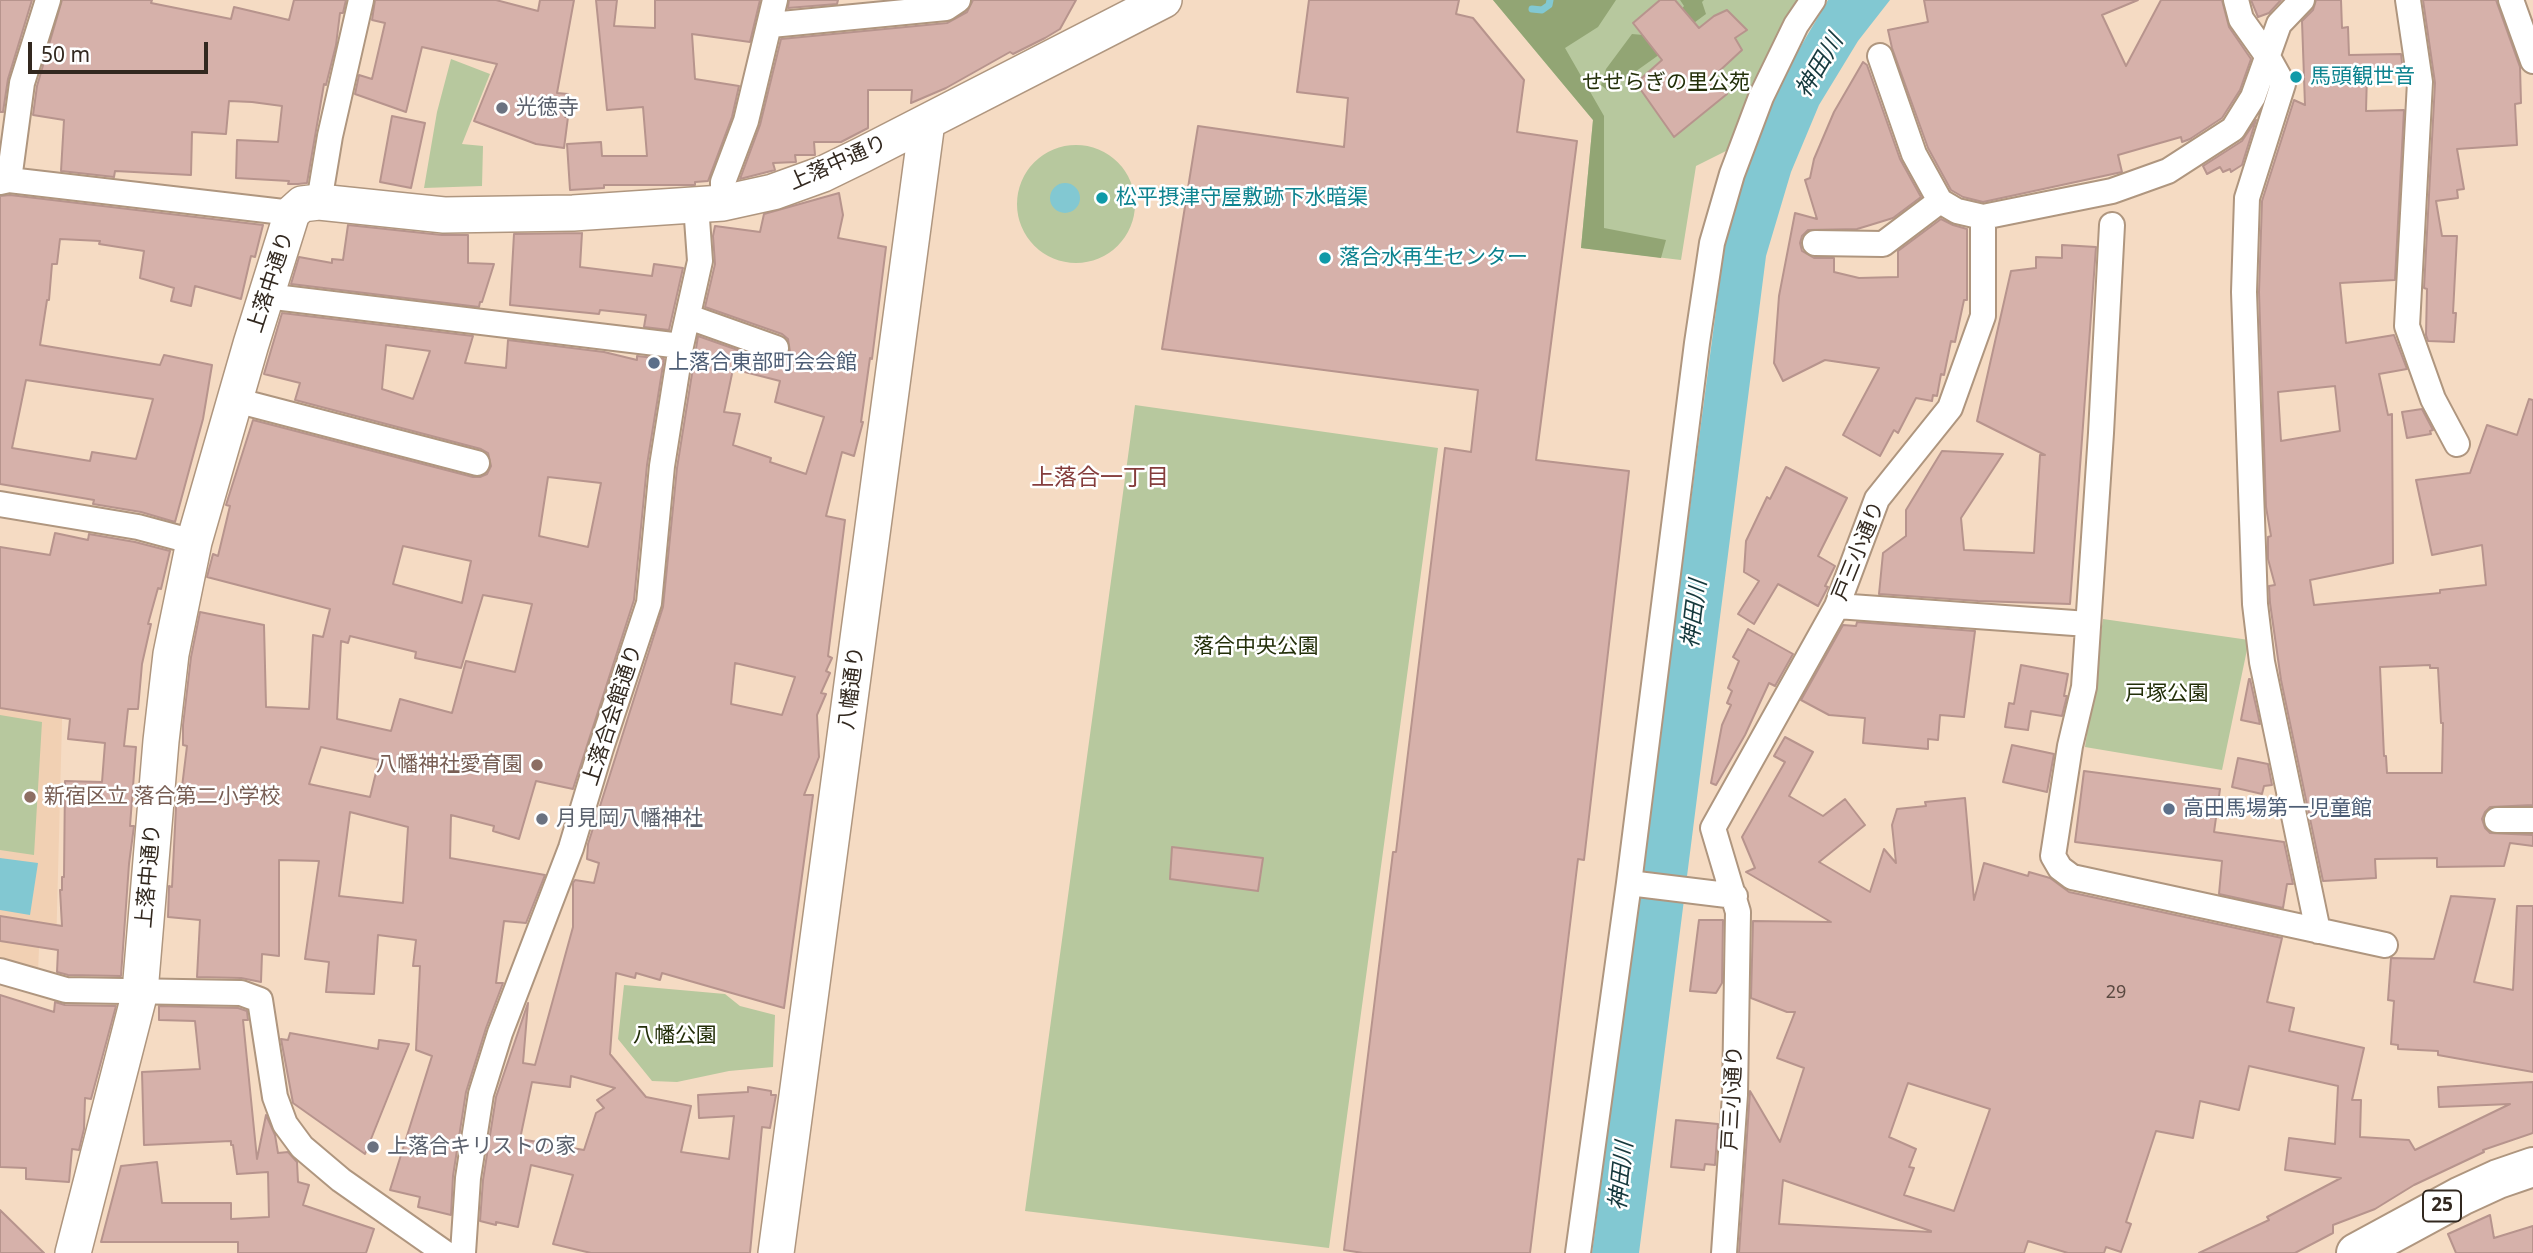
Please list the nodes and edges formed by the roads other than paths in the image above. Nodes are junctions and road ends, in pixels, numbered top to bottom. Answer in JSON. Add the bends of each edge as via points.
{"nodes":[{"id":1,"x":48,"y":0,"type":"edge"},
{"id":2,"x":361,"y":0,"type":"edge"},
{"id":3,"x":775,"y":0,"type":"edge"},
{"id":4,"x":958,"y":0,"type":"edge"},
{"id":5,"x":1164,"y":0,"type":"edge"},
{"id":6,"x":1813,"y":0,"type":"edge"},
{"id":7,"x":2236,"y":0,"type":"edge"},
{"id":8,"x":2302,"y":0,"type":"edge"},
{"id":9,"x":2408,"y":0,"type":"edge"},
{"id":10,"x":2511,"y":0,"type":"edge"},
{"id":11,"x":771,"y":25,"type":"junction"},
{"id":12,"x":1880,"y":56,"type":"dead end"},
{"id":13,"x":2268,"y":57,"type":"junction"},
{"id":14,"x":2533,"y":61,"type":"edge"},
{"id":15,"x":927,"y":122,"type":"junction"},
{"id":16,"x":4,"y":181,"type":"edge"},
{"id":17,"x":1940,"y":201,"type":"junction"},
{"id":18,"x":710,"y":204,"type":"junction"},
{"id":19,"x":306,"y":207,"type":"junction"},
{"id":20,"x":1983,"y":217,"type":"junction"},
{"id":21,"x":2112,"y":225,"type":"dead end"},
{"id":22,"x":1815,"y":243,"type":"dead end"},
{"id":23,"x":266,"y":296,"type":"junction"},
{"id":24,"x":689,"y":317,"type":"junction"},
{"id":25,"x":681,"y":346,"type":"junction"},
{"id":26,"x":776,"y":348,"type":"dead end"},
{"id":27,"x":235,"y":400,"type":"junction"},
{"id":28,"x":2457,"y":444,"type":"dead end"},
{"id":29,"x":477,"y":463,"type":"dead end"},
{"id":30,"x":0,"y":504,"type":"edge"},
{"id":31,"x":194,"y":542,"type":"junction"},
{"id":32,"x":1837,"y":606,"type":"junction"},
{"id":33,"x":2088,"y":624,"type":"junction"},
{"id":34,"x":2497,"y":820,"type":"dead end"},
{"id":35,"x":2533,"y":820,"type":"edge"},
{"id":36,"x":1636,"y":884,"type":"junction"},
{"id":37,"x":1735,"y":896,"type":"junction"},
{"id":38,"x":2318,"y":930,"type":"junction"},
{"id":39,"x":2385,"y":945,"type":"dead end"},
{"id":40,"x":0,"y":971,"type":"edge"},
{"id":41,"x":140,"y":992,"type":"junction"},
{"id":42,"x":2533,"y":1167,"type":"edge"},
{"id":43,"x":73,"y":1253,"type":"edge"},
{"id":44,"x":445,"y":1253,"type":"edge"},
{"id":45,"x":463,"y":1253,"type":"edge"},
{"id":46,"x":776,"y":1253,"type":"edge"},
{"id":47,"x":1578,"y":1253,"type":"edge"},
{"id":48,"x":1724,"y":1253,"type":"edge"},
{"id":49,"x":2356,"y":1253,"type":"edge"}],
"edges":[{"from":1,"to":16,"type":"street","via":[[22,83]]},
{"from":2,"to":19,"type":"street","via":[[330,136]]},
{"from":3,"to":11,"type":"street","name":"上落合会館通り"},
{"from":4,"to":11,"type":"street","via":[[946,8]]},
{"from":5,"to":15,"type":"street","name":"上落中通り"},
{"from":6,"to":36,"type":"street","via":[[1761,97],[1712,243]]},
{"from":7,"to":13,"type":"street","via":[[2241,19]]},
{"from":8,"to":13,"type":"street","via":[[2279,24]]},
{"from":9,"to":28,"type":"street","via":[[2420,82],[2407,326],[2433,399]]},
{"from":10,"to":14,"type":"street"},
{"from":11,"to":18,"type":"street","name":"上落合会館通り","via":[[747,121]]},
{"from":12,"to":17,"type":"street","via":[[1914,154]]},
{"from":13,"to":20,"type":"street","via":[[2253,97],[2233,129],[2168,171],[2112,191]]},
{"from":13,"to":38,"type":"street","via":[[2283,84],[2247,198],[2244,292],[2255,604],[2262,662]]},
{"from":15,"to":18,"type":"street","name":"上落中通り","via":[[823,174],[772,192]]},
{"from":15,"to":46,"type":"street","name":"八幡通り"},
{"from":16,"to":19,"type":"street"},
{"from":17,"to":20,"type":"street"},
{"from":17,"to":22,"type":"street","via":[[1883,244]]},
{"from":18,"to":19,"type":"street","name":"上落中通り","via":[[444,215]]},
{"from":18,"to":24,"type":"street","name":"上落合会館通り"},
{"from":19,"to":23,"type":"street","name":"上落中通り"},
{"from":20,"to":32,"type":"street","name":"戸三小通り","via":[[1983,316],[1950,408],[1877,499]]},
{"from":21,"to":33,"type":"street"},
{"from":23,"to":25,"type":"street"},
{"from":23,"to":27,"type":"street","name":"上落中通り"},
{"from":24,"to":25,"type":"street","name":"上落合会館通り"},
{"from":24,"to":26,"type":"street"},
{"from":25,"to":45,"type":"street","name":"上落合会館通り","via":[[662,466],[649,603],[571,848],[481,1094]]},
{"from":27,"to":29,"type":"street"},
{"from":27,"to":31,"type":"street","name":"上落中通り"},
{"from":30,"to":31,"type":"street","via":[[138,527]]},
{"from":31,"to":41,"type":"street","name":"上落中通り","via":[[169,667]]},
{"from":32,"to":33,"type":"street"},
{"from":32,"to":37,"type":"street","name":"戸三小通り","via":[[1713,828]]},
{"from":33,"to":38,"type":"street","via":[[2084,687],[2054,841],[2053,856],[2060,868],[2072,877]]},
{"from":34,"to":35,"type":"street"},
{"from":36,"to":37,"type":"street"},
{"from":36,"to":47,"type":"street"},
{"from":37,"to":48,"type":"street","name":"戸三小通り","via":[[1738,1000]]},
{"from":38,"to":39,"type":"street"},
{"from":40,"to":41,"type":"street","via":[[66,990]]},
{"from":41,"to":43,"type":"street","name":"上落中通り"},
{"from":41,"to":44,"type":"street","via":[[241,993],[260,1000],[275,1097],[290,1132],[341,1180]]},
{"from":42,"to":49,"type":"main road","number":"25","via":[[2461,1196]]}]}
